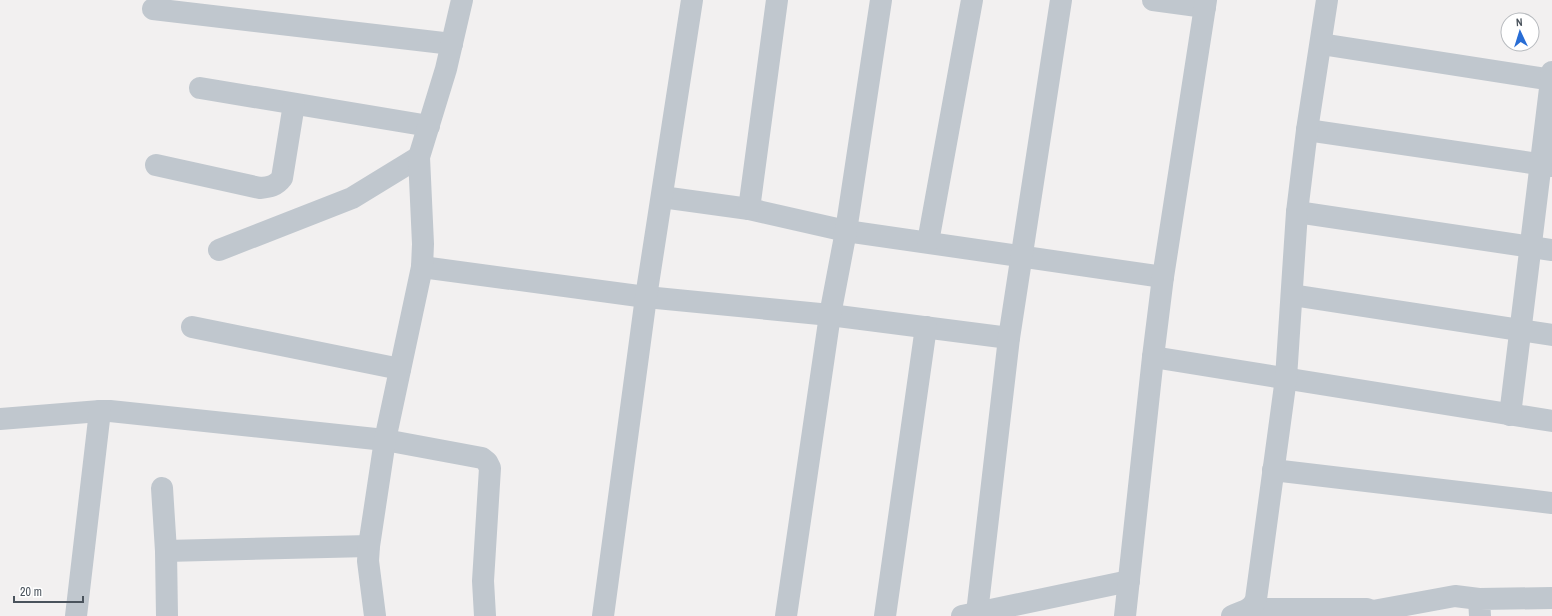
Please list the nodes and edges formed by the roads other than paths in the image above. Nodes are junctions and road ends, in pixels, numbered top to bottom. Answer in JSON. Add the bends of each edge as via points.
{"nodes":[{"id":1,"x":462,"y":0,"type":"edge"},
{"id":2,"x":692,"y":0,"type":"edge"},
{"id":3,"x":777,"y":0,"type":"edge"},
{"id":4,"x":881,"y":0,"type":"edge"},
{"id":5,"x":972,"y":0,"type":"edge"},
{"id":6,"x":1061,"y":0,"type":"edge"},
{"id":7,"x":1153,"y":0,"type":"edge"},
{"id":8,"x":1327,"y":0,"type":"edge"},
{"id":9,"x":1206,"y":4,"type":"edge"},
{"id":10,"x":154,"y":9,"type":"dead end"},
{"id":11,"x":452,"y":44,"type":"junction"},
{"id":12,"x":1321,"y":44,"type":"junction"},
{"id":13,"x":1552,"y":77,"type":"edge"},
{"id":14,"x":200,"y":88,"type":"dead end"},
{"id":15,"x":294,"y":104,"type":"junction"},
{"id":16,"x":429,"y":126,"type":"junction"},
{"id":17,"x":1307,"y":130,"type":"junction"},
{"id":18,"x":419,"y":157,"type":"junction"},
{"id":19,"x":156,"y":165,"type":"dead end"},
{"id":20,"x":1546,"y":166,"type":"edge"},
{"id":21,"x":662,"y":197,"type":"junction"},
{"id":22,"x":749,"y":209,"type":"junction"},
{"id":23,"x":1298,"y":212,"type":"junction"},
{"id":24,"x":846,"y":231,"type":"junction"},
{"id":25,"x":928,"y":242,"type":"junction"},
{"id":26,"x":1542,"y":248,"type":"edge"},
{"id":27,"x":219,"y":250,"type":"dead end"},
{"id":28,"x":1023,"y":256,"type":"junction"},
{"id":29,"x":422,"y":267,"type":"junction"},
{"id":30,"x":1163,"y":277,"type":"junction"},
{"id":31,"x":1292,"y":295,"type":"junction"},
{"id":32,"x":646,"y":297,"type":"junction"},
{"id":33,"x":830,"y":315,"type":"junction"},
{"id":34,"x":192,"y":327,"type":"dead end"},
{"id":35,"x":926,"y":327,"type":"junction"},
{"id":36,"x":1520,"y":330,"type":"junction"},
{"id":37,"x":1552,"y":335,"type":"edge"},
{"id":38,"x":1010,"y":338,"type":"junction"},
{"id":39,"x":1153,"y":357,"type":"junction"},
{"id":40,"x":400,"y":369,"type":"junction"},
{"id":41,"x":1286,"y":378,"type":"junction"},
{"id":42,"x":100,"y":411,"type":"junction"},
{"id":43,"x":1510,"y":415,"type":"junction"},
{"id":44,"x":0,"y":419,"type":"edge"},
{"id":45,"x":1552,"y":421,"type":"edge"},
{"id":46,"x":385,"y":440,"type":"junction"},
{"id":47,"x":1273,"y":470,"type":"junction"},
{"id":48,"x":162,"y":488,"type":"dead end"},
{"id":49,"x":1552,"y":503,"type":"edge"},
{"id":50,"x":369,"y":546,"type":"junction"},
{"id":51,"x":166,"y":551,"type":"junction"},
{"id":52,"x":1129,"y":581,"type":"junction"},
{"id":53,"x":1552,"y":598,"type":"edge"},
{"id":54,"x":1479,"y":608,"type":"edge"},
{"id":55,"x":1016,"y":611,"type":"edge"},
{"id":56,"x":1241,"y":613,"type":"edge"},
{"id":57,"x":1376,"y":613,"type":"edge"},
{"id":58,"x":970,"y":614,"type":"edge"},
{"id":59,"x":76,"y":616,"type":"edge"},
{"id":60,"x":167,"y":616,"type":"edge"},
{"id":61,"x":375,"y":616,"type":"edge"},
{"id":62,"x":485,"y":616,"type":"edge"},
{"id":63,"x":603,"y":616,"type":"edge"},
{"id":64,"x":786,"y":616,"type":"edge"},
{"id":65,"x":885,"y":616,"type":"edge"},
{"id":66,"x":1125,"y":616,"type":"edge"}],
"edges":[{"from":1,"to":11,"type":"street"},
{"from":2,"to":21,"type":"street"},
{"from":3,"to":22,"type":"street"},
{"from":4,"to":24,"type":"street"},
{"from":5,"to":25,"type":"street"},
{"from":6,"to":28,"type":"street"},
{"from":7,"to":9,"type":"street"},
{"from":8,"to":12,"type":"street"},
{"from":9,"to":30,"type":"street"},
{"from":10,"to":11,"type":"street"},
{"from":11,"to":16,"type":"street"},
{"from":12,"to":13,"type":"street"},
{"from":12,"to":17,"type":"street"},
{"from":13,"to":20,"type":"street"},
{"from":14,"to":15,"type":"street"},
{"from":15,"to":16,"type":"street"},
{"from":15,"to":19,"type":"street","via":[[282,178],[271,188],[260,188]]},
{"from":16,"to":18,"type":"street"},
{"from":17,"to":20,"type":"street"},
{"from":17,"to":23,"type":"street"},
{"from":18,"to":27,"type":"street","via":[[352,198]]},
{"from":18,"to":29,"type":"street","via":[[424,244]]},
{"from":20,"to":26,"type":"street"},
{"from":21,"to":22,"type":"street"},
{"from":21,"to":32,"type":"street"},
{"from":22,"to":24,"type":"street"},
{"from":23,"to":26,"type":"street"},
{"from":23,"to":31,"type":"street"},
{"from":24,"to":25,"type":"street"},
{"from":24,"to":33,"type":"street"},
{"from":25,"to":28,"type":"street"},
{"from":26,"to":36,"type":"street"},
{"from":28,"to":30,"type":"street"},
{"from":28,"to":38,"type":"street"},
{"from":29,"to":32,"type":"street"},
{"from":29,"to":40,"type":"street"},
{"from":30,"to":39,"type":"street"},
{"from":31,"to":36,"type":"street"},
{"from":31,"to":41,"type":"street"},
{"from":32,"to":33,"type":"street"},
{"from":32,"to":63,"type":"street"},
{"from":33,"to":35,"type":"street"},
{"from":33,"to":64,"type":"street"},
{"from":34,"to":40,"type":"street"},
{"from":35,"to":38,"type":"street"},
{"from":35,"to":65,"type":"street"},
{"from":36,"to":37,"type":"street"},
{"from":36,"to":43,"type":"street"},
{"from":38,"to":58,"type":"street"},
{"from":39,"to":41,"type":"street"},
{"from":39,"to":52,"type":"street"},
{"from":40,"to":46,"type":"street"},
{"from":41,"to":43,"type":"street"},
{"from":41,"to":47,"type":"street"},
{"from":42,"to":44,"type":"street"},
{"from":42,"to":46,"type":"street"},
{"from":42,"to":59,"type":"street"},
{"from":43,"to":45,"type":"street"},
{"from":46,"to":50,"type":"street"},
{"from":46,"to":62,"type":"street","via":[[482,458],[487,462],[490,468],[483,581]]},
{"from":47,"to":49,"type":"street"},
{"from":47,"to":56,"type":"street","via":[[1256,598],[1254,604]]},
{"from":48,"to":51,"type":"street"},
{"from":50,"to":51,"type":"street"},
{"from":50,"to":61,"type":"street","via":[[368,561]]},
{"from":51,"to":60,"type":"street"},
{"from":52,"to":55,"type":"street"},
{"from":52,"to":66,"type":"street"},
{"from":53,"to":54,"type":"street"},
{"from":54,"to":57,"type":"street","via":[[1454,596]]},
{"from":55,"to":58,"type":"street"},
{"from":56,"to":57,"type":"street"}]}
